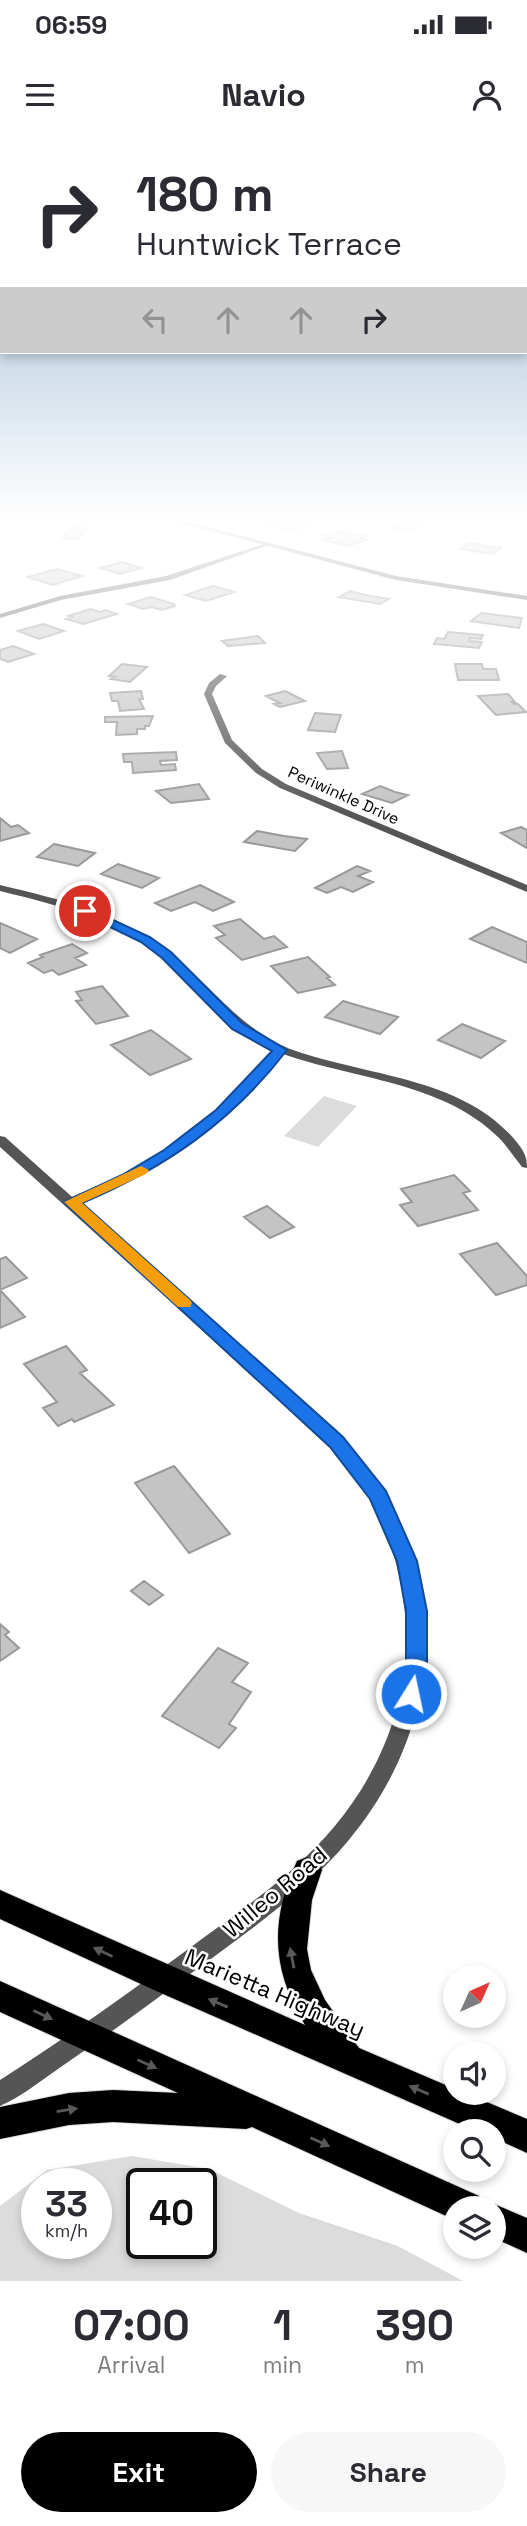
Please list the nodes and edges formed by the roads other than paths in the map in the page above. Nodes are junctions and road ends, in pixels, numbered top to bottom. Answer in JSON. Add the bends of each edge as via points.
{"nodes":[{"id":1,"x":223,"y":676,"type":"dead end"},
{"id":2,"x":0,"y":888,"type":"edge"},
{"id":3,"x":527,"y":888,"type":"edge"},
{"id":4,"x":280,"y":1050,"type":"junction"},
{"id":5,"x":0,"y":1140,"type":"edge"},
{"id":6,"x":527,"y":1164,"type":"edge"},
{"id":7,"x":72,"y":1202,"type":"junction"},
{"id":8,"x":307,"y":1870,"type":"junction"},
{"id":9,"x":0,"y":1904,"type":"edge"},
{"id":10,"x":165,"y":1980,"type":"junction"},
{"id":11,"x":0,"y":1996,"type":"edge"},
{"id":12,"x":86,"y":2035,"type":"junction"},
{"id":13,"x":348,"y":2059,"type":"junction"},
{"id":14,"x":0,"y":2094,"type":"edge"},
{"id":15,"x":258,"y":2113,"type":"junction"},
{"id":16,"x":0,"y":2123,"type":"edge"},
{"id":17,"x":527,"y":2136,"type":"edge"},
{"id":18,"x":443,"y":2197,"type":"edge"},
{"id":19,"x":506,"y":2226,"type":"edge"},
{"id":20,"x":527,"y":2236,"type":"edge"}],
"edges":[{"from":1,"to":3,"type":"street","name":"Periwinkle Drive","via":[[208,694],[228,741],[259,771],[313,801]]},
{"from":2,"to":4,"type":"street","via":[[80,909],[146,940],[237,1026]]},
{"from":4,"to":6,"type":"street","via":[[410,1083],[446,1097],[498,1129]]},
{"from":4,"to":7,"type":"street","via":[[221,1113],[170,1153],[128,1178]]},
{"from":5,"to":7,"type":"street","name":"Willeo Road"},
{"from":7,"to":8,"type":"street","name":"Willeo Road","via":[[336,1442],[379,1496],[407,1561],[416,1611],[417,1663],[405,1720],[360,1809]]},
{"from":8,"to":10,"type":"street","name":"Willeo Road"},
{"from":13,"to":8,"type":"highway","one_way":true,"via":[[315,2015],[293,1968],[289,1941]]},
{"from":10,"to":9,"type":"highway","name":"Marietta Highway","one_way":true},
{"from":10,"to":12,"type":"street","name":"Willeo Road"},
{"from":13,"to":10,"type":"highway","name":"Marietta Highway","one_way":true},
{"from":11,"to":12,"type":"highway","one_way":true},
{"from":12,"to":14,"type":"street","name":"Willeo Road"},
{"from":12,"to":15,"type":"highway","one_way":true},
{"from":17,"to":13,"type":"highway","name":"Marietta Highway","one_way":true},
{"from":16,"to":15,"type":"highway","one_way":true,"via":[[69,2109],[113,2106]]},
{"from":15,"to":18,"type":"highway","one_way":true},
{"from":19,"to":20,"type":"highway"}]}
